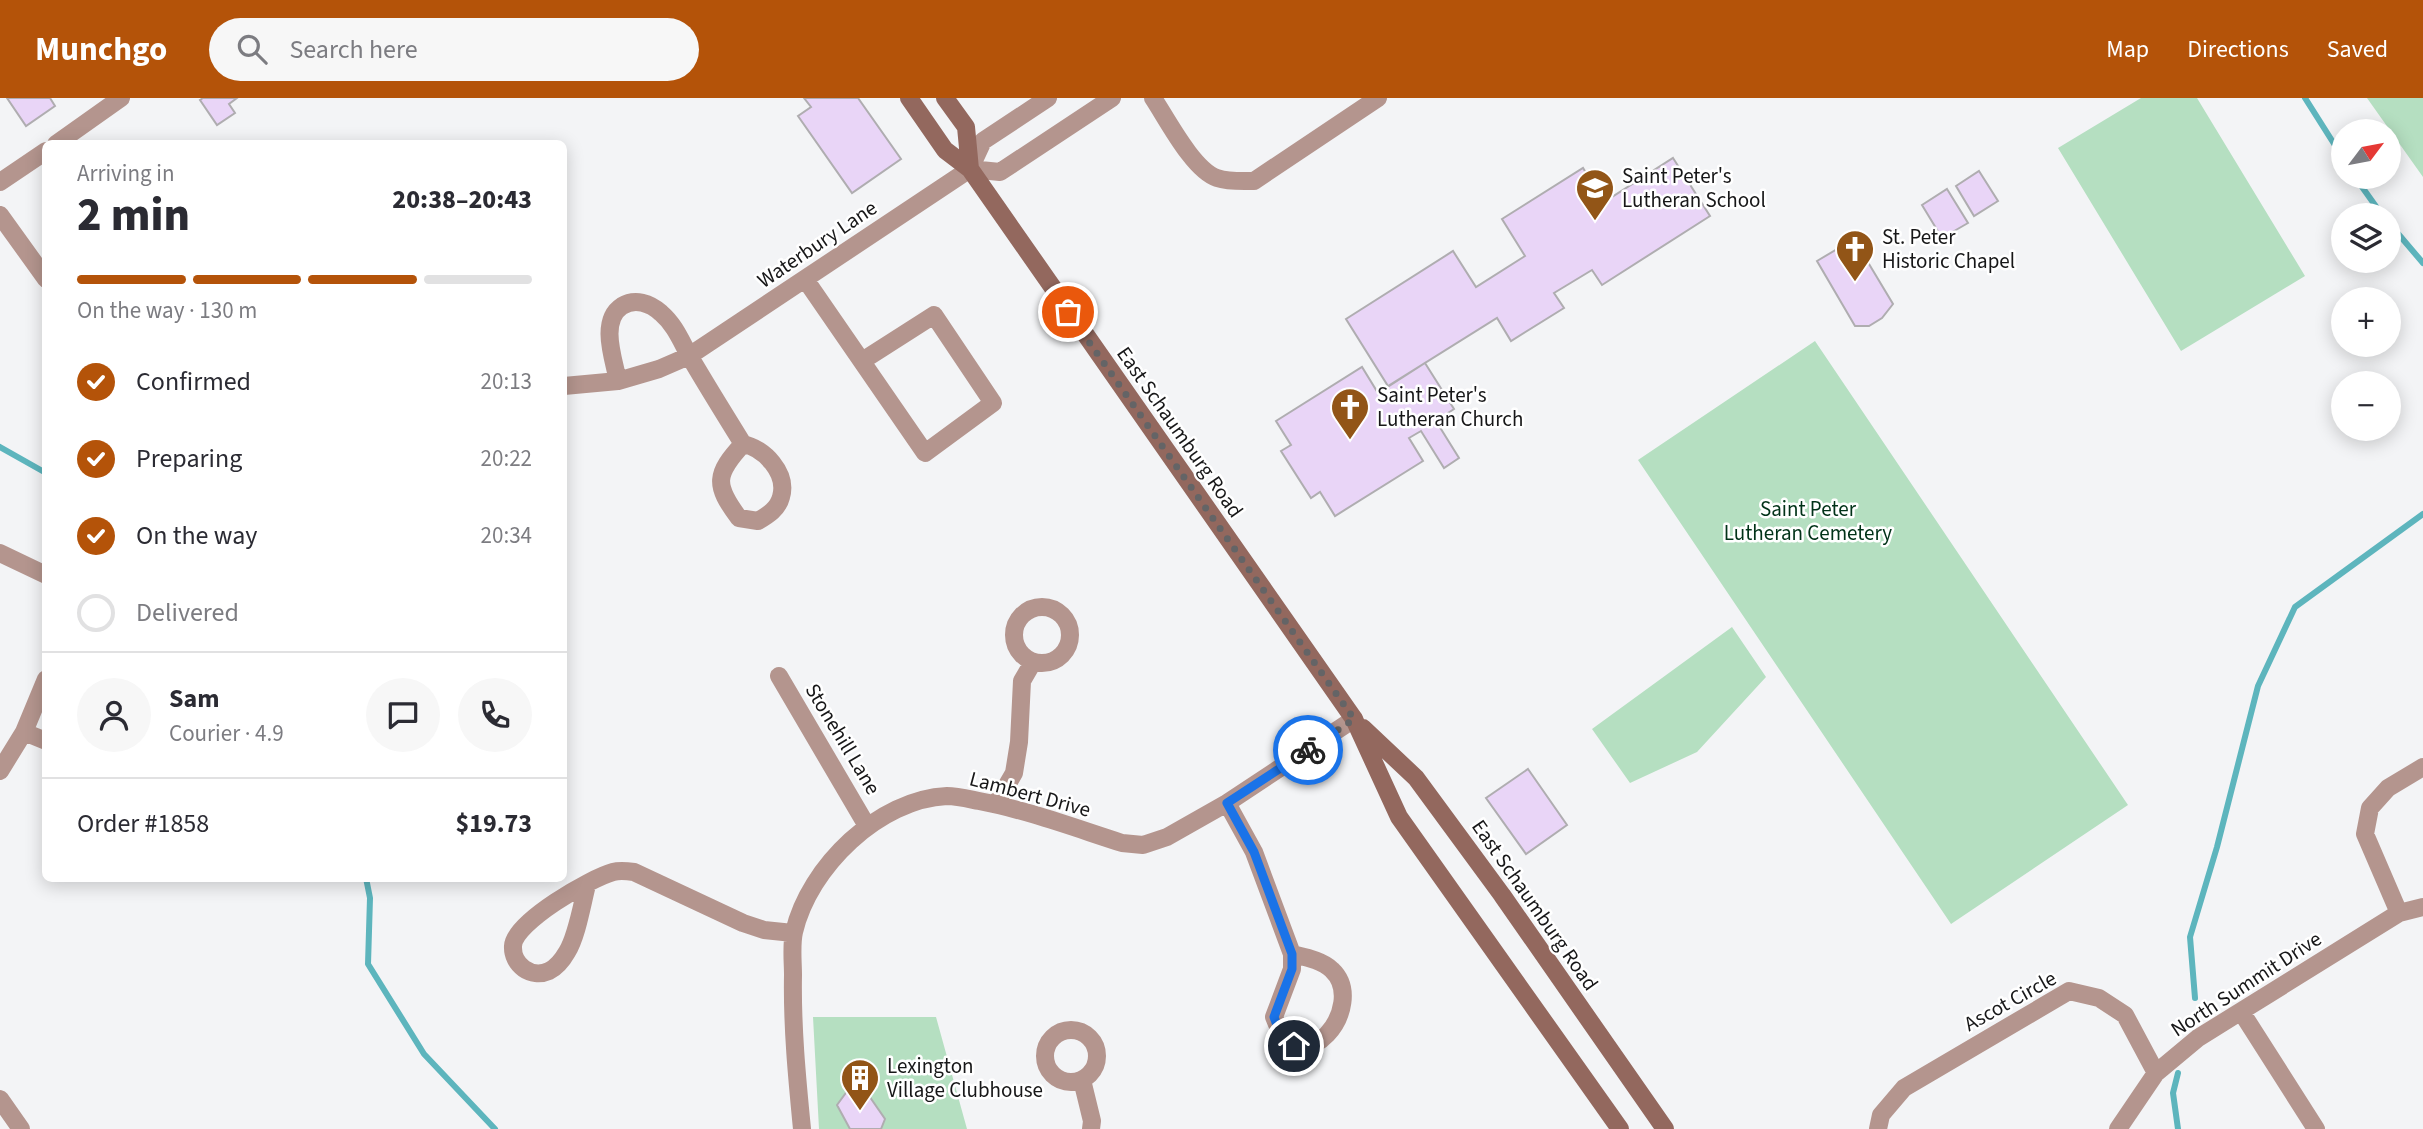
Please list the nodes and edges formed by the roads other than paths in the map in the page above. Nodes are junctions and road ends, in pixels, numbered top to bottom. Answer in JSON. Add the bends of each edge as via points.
{"nodes":[{"id":1,"x":121,"y":98,"type":"edge"},
{"id":2,"x":909,"y":98,"type":"edge"},
{"id":3,"x":945,"y":98,"type":"edge"},
{"id":4,"x":1048,"y":98,"type":"edge"},
{"id":5,"x":1112,"y":98,"type":"edge"},
{"id":6,"x":1153,"y":98,"type":"edge"},
{"id":7,"x":1378,"y":98,"type":"edge"},
{"id":8,"x":62,"y":140,"type":"edge"},
{"id":9,"x":42,"y":154,"type":"edge"},
{"id":10,"x":970,"y":169,"type":"junction"},
{"id":11,"x":0,"y":182,"type":"edge"},
{"id":12,"x":0,"y":215,"type":"edge"},
{"id":13,"x":42,"y":273,"type":"edge"},
{"id":14,"x":805,"y":279,"type":"junction"},
{"id":15,"x":689,"y":356,"type":"junction"},
{"id":16,"x":862,"y":361,"type":"junction"},
{"id":17,"x":618,"y":381,"type":"junction"},
{"id":18,"x":567,"y":386,"type":"edge"},
{"id":19,"x":743,"y":444,"type":"dead end"},
{"id":20,"x":0,"y":553,"type":"edge"},
{"id":21,"x":42,"y":573,"type":"edge"},
{"id":22,"x":1033,"y":662,"type":"dead end"},
{"id":23,"x":779,"y":676,"type":"dead end"},
{"id":24,"x":42,"y":689,"type":"edge"},
{"id":25,"x":1354,"y":719,"type":"junction"},
{"id":26,"x":24,"y":732,"type":"junction"},
{"id":27,"x":42,"y":739,"type":"edge"},
{"id":28,"x":2423,"y":767,"type":"edge"},
{"id":29,"x":0,"y":771,"type":"edge"},
{"id":30,"x":1227,"y":803,"type":"junction"},
{"id":31,"x":996,"y":804,"type":"junction"},
{"id":32,"x":867,"y":825,"type":"junction"},
{"id":33,"x":587,"y":885,"type":"junction"},
{"id":34,"x":2423,"y":907,"type":"edge"},
{"id":35,"x":2399,"y":913,"type":"junction"},
{"id":36,"x":793,"y":933,"type":"junction"},
{"id":37,"x":1292,"y":954,"type":"junction"},
{"id":38,"x":2242,"y":1013,"type":"junction"},
{"id":39,"x":2156,"y":1073,"type":"junction"},
{"id":40,"x":1082,"y":1080,"type":"dead end"},
{"id":41,"x":0,"y":1099,"type":"edge"},
{"id":42,"x":21,"y":1129,"type":"edge"},
{"id":43,"x":802,"y":1129,"type":"edge"},
{"id":44,"x":1091,"y":1129,"type":"edge"},
{"id":45,"x":1620,"y":1129,"type":"edge"},
{"id":46,"x":1665,"y":1129,"type":"edge"},
{"id":47,"x":1878,"y":1129,"type":"edge"},
{"id":48,"x":2118,"y":1129,"type":"edge"},
{"id":49,"x":2316,"y":1129,"type":"edge"}],
"edges":[{"from":1,"to":8,"type":"street"},
{"from":2,"to":10,"type":"main road","name":"East Schaumburg Road","via":[[945,150]]},
{"from":3,"to":10,"type":"main road","name":"East Schaumburg Road","via":[[966,127]]},
{"from":4,"to":10,"type":"street","name":"Waterbury Lane","via":[[983,141]]},
{"from":5,"to":10,"type":"street","via":[[1000,172]]},
{"from":6,"to":7,"type":"street","via":[[1198,166],[1214,177],[1232,181],[1254,181]]},
{"from":9,"to":11,"type":"street"},
{"from":10,"to":14,"type":"street","name":"Waterbury Lane"},
{"from":10,"to":25,"type":"main road","name":"East Schaumburg Road"},
{"from":12,"to":13,"type":"street"},
{"from":14,"to":15,"type":"street","name":"Waterbury Lane"},
{"from":14,"to":16,"type":"street"},
{"from":15,"to":17,"type":"street","name":"Waterbury Lane"},
{"from":15,"to":17,"type":"street","via":[[674,327],[659,311],[632,301],[612,317],[609,336]]},
{"from":15,"to":19,"type":"street"},
{"from":16,"to":16,"type":"street","via":[[925,453],[993,403],[934,315]]},
{"from":17,"to":18,"type":"street","name":"Waterbury Lane"},
{"from":20,"to":21,"type":"street"},
{"from":22,"to":31,"type":"street","via":[[1022,681],[1014,773]]},
{"from":23,"to":32,"type":"street","name":"Stonehill Lane"},
{"from":24,"to":26,"type":"street"},
{"from":25,"to":30,"type":"street","name":"Lambert Drive"},
{"from":25,"to":45,"type":"main road","name":"East Schaumburg Road","via":[[1399,817]]},
{"from":25,"to":46,"type":"main road","name":"East Schaumburg Road","via":[[1416,778]]},
{"from":26,"to":27,"type":"street"},
{"from":26,"to":29,"type":"street"},
{"from":28,"to":35,"type":"street","via":[[2388,788],[2370,808],[2365,834]]},
{"from":30,"to":31,"type":"street","name":"Lambert Drive","via":[[1167,837],[1143,845],[1122,843]]},
{"from":30,"to":37,"type":"street","via":[[1254,852]]},
{"from":31,"to":32,"type":"street","name":"Lambert Drive","via":[[950,796],[922,799]]},
{"from":32,"to":36,"type":"street","name":"Lambert Drive","via":[[824,871]]},
{"from":33,"to":33,"type":"street","via":[[522,927],[513,947],[522,969],[548,972],[558,964],[569,949]]},
{"from":33,"to":36,"type":"street","via":[[617,871],[635,872],[743,923]]},
{"from":34,"to":35,"type":"street","name":"North Summit Drive"},
{"from":35,"to":38,"type":"street","name":"North Summit Drive"},
{"from":36,"to":43,"type":"street","name":"Lambert Drive"},
{"from":37,"to":37,"type":"street","via":[[1292,969],[1274,1017],[1280,1033],[1294,1046],[1309,1047],[1328,1035],[1343,1006],[1342,985],[1331,969]]},
{"from":38,"to":39,"type":"street","name":"North Summit Drive","via":[[2198,1038]]},
{"from":38,"to":49,"type":"street"},
{"from":39,"to":47,"type":"street","name":"Ascot Circle","via":[[2125,1014],[2099,998],[2069,991],[1904,1088],[1881,1115]]},
{"from":39,"to":48,"type":"street","name":"North Summit Drive"},
{"from":40,"to":44,"type":"street"},
{"from":41,"to":42,"type":"street"}]}
